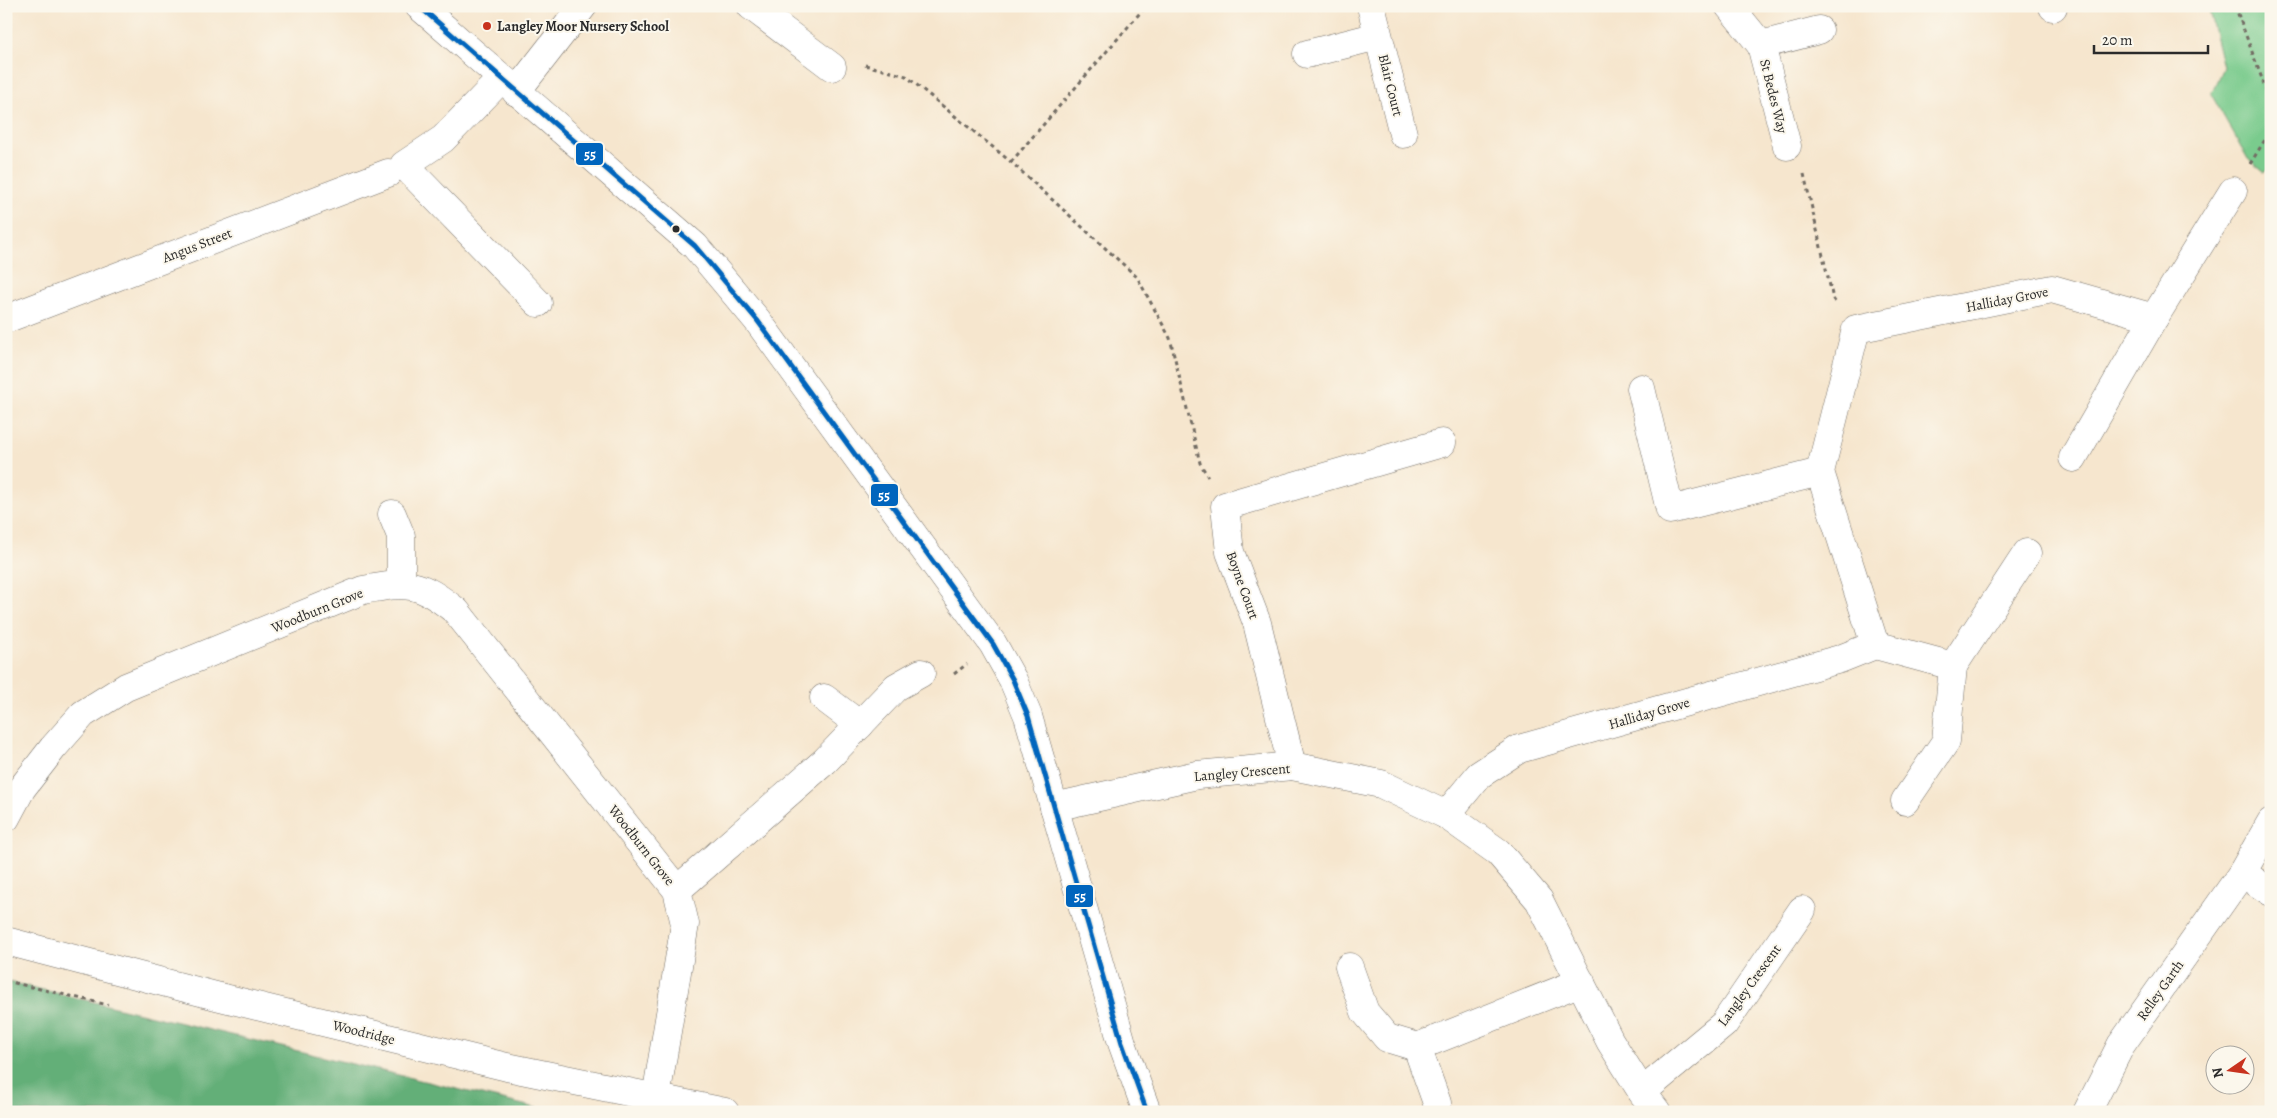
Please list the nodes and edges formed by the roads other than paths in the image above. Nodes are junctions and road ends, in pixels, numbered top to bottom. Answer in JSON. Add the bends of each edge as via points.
{"nodes":[{"id":1,"x":419,"y":6,"type":"edge"},
{"id":2,"x":583,"y":6,"type":"edge"},
{"id":3,"x":752,"y":6,"type":"edge"},
{"id":4,"x":1371,"y":6,"type":"edge"},
{"id":5,"x":1729,"y":6,"type":"edge"},
{"id":6,"x":1818,"y":30,"type":"dead end"},
{"id":7,"x":1378,"y":36,"type":"junction"},
{"id":8,"x":1761,"y":45,"type":"junction"},
{"id":9,"x":1307,"y":54,"type":"dead end"},
{"id":10,"x":832,"y":67,"type":"road end"},
{"id":11,"x":508,"y":85,"type":"junction"},
{"id":12,"x":1403,"y":134,"type":"dead end"},
{"id":13,"x":1787,"y":146,"type":"road end"},
{"id":14,"x":388,"y":173,"type":"dead end"},
{"id":15,"x":2234,"y":191,"type":"road end"},
{"id":16,"x":538,"y":303,"type":"dead end"},
{"id":17,"x":2154,"y":318,"type":"junction"},
{"id":18,"x":6,"y":319,"type":"edge"},
{"id":19,"x":1642,"y":388,"type":"dead end"},
{"id":20,"x":1442,"y":443,"type":"dead end"},
{"id":21,"x":2073,"y":458,"type":"dead end"},
{"id":22,"x":1820,"y":472,"type":"junction"},
{"id":23,"x":392,"y":514,"type":"dead end"},
{"id":24,"x":2027,"y":553,"type":"dead end"},
{"id":25,"x":401,"y":583,"type":"junction"},
{"id":26,"x":1874,"y":645,"type":"junction"},
{"id":27,"x":1953,"y":666,"type":"junction"},
{"id":28,"x":921,"y":673,"type":"road end"},
{"id":29,"x":824,"y":698,"type":"dead end"},
{"id":30,"x":860,"y":725,"type":"junction"},
{"id":31,"x":1292,"y":766,"type":"junction"},
{"id":32,"x":1905,"y":800,"type":"dead end"},
{"id":33,"x":1054,"y":807,"type":"junction"},
{"id":34,"x":1446,"y":815,"type":"junction"},
{"id":35,"x":6,"y":818,"type":"edge"},
{"id":36,"x":2271,"y":822,"type":"edge"},
{"id":37,"x":2242,"y":873,"type":"junction"},
{"id":38,"x":677,"y":890,"type":"junction"},
{"id":39,"x":2271,"y":892,"type":"edge"},
{"id":40,"x":1802,"y":910,"type":"dead end"},
{"id":41,"x":6,"y":941,"type":"edge"},
{"id":42,"x":1349,"y":967,"type":"dead end"},
{"id":43,"x":1581,"y":982,"type":"junction"},
{"id":44,"x":1417,"y":1047,"type":"junction"},
{"id":45,"x":656,"y":1097,"type":"junction"},
{"id":46,"x":1649,"y":1102,"type":"edge"},
{"id":47,"x":1437,"y":1103,"type":"dead end"},
{"id":48,"x":725,"y":1112,"type":"edge"},
{"id":49,"x":1147,"y":1112,"type":"edge"},
{"id":50,"x":2087,"y":1112,"type":"edge"}],
"edges":[{"from":1,"to":11,"type":"street"},
{"from":2,"to":11,"type":"street"},
{"from":3,"to":10,"type":"street"},
{"from":4,"to":7,"type":"street","name":"Blair Court"},
{"from":5,"to":8,"type":"street","name":"St Bedes Way"},
{"from":6,"to":8,"type":"street","name":"St Bedes Way"},
{"from":7,"to":9,"type":"street","name":"Blair Court"},
{"from":7,"to":12,"type":"street","name":"Blair Court"},
{"from":8,"to":13,"type":"street","name":"St Bedes Way"},
{"from":11,"to":16,"type":"street","via":[[443,139],[404,165]]},
{"from":11,"to":33,"type":"street","via":[[695,246],[758,320],[993,644],[1028,716]]},
{"from":14,"to":18,"type":"street","name":"Angus Street"},
{"from":15,"to":17,"type":"street"},
{"from":17,"to":21,"type":"street"},
{"from":17,"to":22,"type":"street","name":"Halliday Grove","via":[[2052,289],[1856,329]]},
{"from":19,"to":22,"type":"street","via":[[1670,510]]},
{"from":20,"to":31,"type":"street","name":"Boyne Court","via":[[1225,506],[1230,552],[1258,623]]},
{"from":22,"to":26,"type":"street"},
{"from":23,"to":25,"type":"street","via":[[401,536]]},
{"from":24,"to":27,"type":"street"},
{"from":25,"to":35,"type":"street","name":"Woodburn Grove","via":[[363,590],[126,687],[83,714],[22,788]]},
{"from":25,"to":38,"type":"street","name":"Woodburn Grove","via":[[432,592],[456,611]]},
{"from":26,"to":27,"type":"street"},
{"from":26,"to":34,"type":"street","name":"Halliday Grove","via":[[1840,659],[1519,749],[1478,775]]},
{"from":27,"to":32,"type":"street","via":[[1946,740]]},
{"from":28,"to":30,"type":"street","name":"Woodburn Grove","via":[[896,687]]},
{"from":29,"to":30,"type":"street"},
{"from":30,"to":38,"type":"street","name":"Woodburn Grove","via":[[825,761]]},
{"from":31,"to":33,"type":"street","name":"Langley Crescent","via":[[1197,774]]},
{"from":31,"to":34,"type":"street","name":"Langley Crescent","via":[[1381,784]]},
{"from":33,"to":49,"type":"street","via":[[1122,1043]]},
{"from":34,"to":43,"type":"street","name":"Langley Crescent","via":[[1498,852],[1539,900]]},
{"from":36,"to":37,"type":"street","name":"Relley Garth"},
{"from":37,"to":39,"type":"street"},
{"from":37,"to":50,"type":"street","name":"Relley Garth","via":[[2121,1045]]},
{"from":38,"to":45,"type":"street","name":"Woodburn Grove","via":[[685,924]]},
{"from":40,"to":46,"type":"street","name":"Langley Crescent","via":[[1724,1024]]},
{"from":41,"to":45,"type":"street","name":"Woodridge","via":[[498,1065]]},
{"from":42,"to":44,"type":"street","via":[[1365,1012],[1387,1038]]},
{"from":43,"to":44,"type":"street"},
{"from":43,"to":46,"type":"street","name":"Langley Crescent","via":[[1610,1041]]},
{"from":44,"to":47,"type":"street"},
{"from":45,"to":48,"type":"street","name":"Woodridge"}]}
